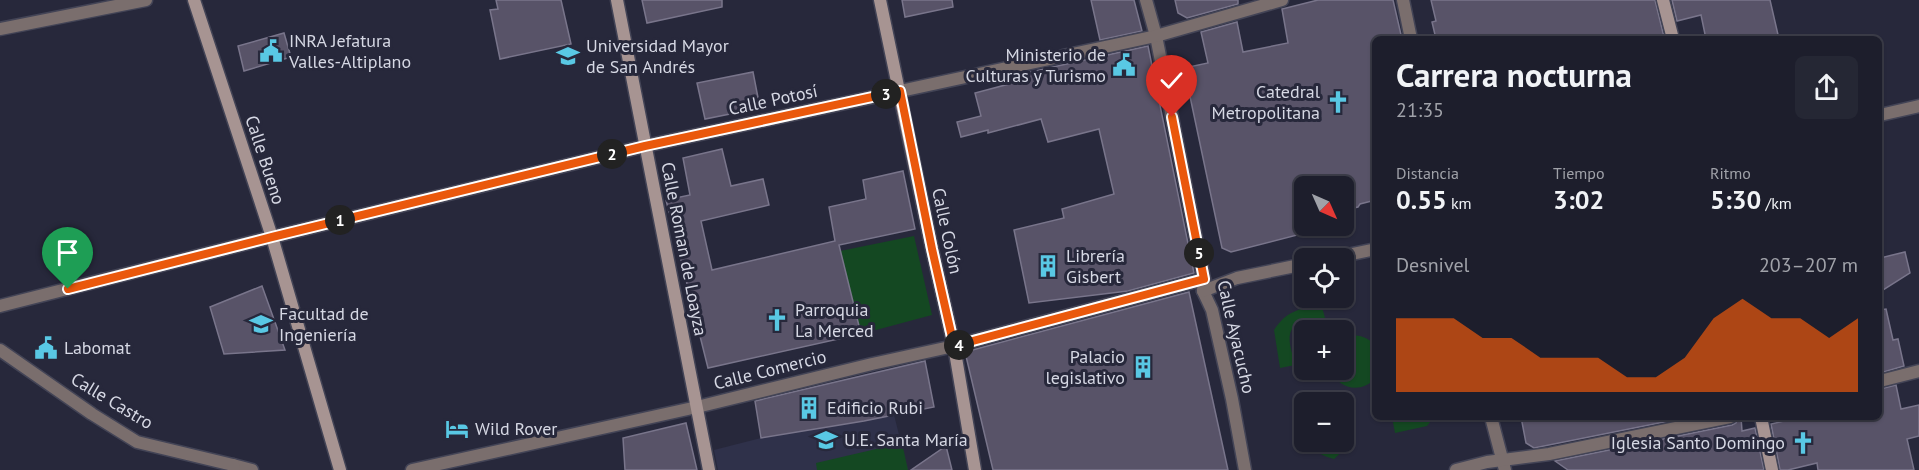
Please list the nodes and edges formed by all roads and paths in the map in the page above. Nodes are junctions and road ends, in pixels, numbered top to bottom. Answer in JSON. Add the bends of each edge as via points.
{"nodes":[{"id":1,"x":146,"y":0,"type":"edge"},
{"id":2,"x":194,"y":0,"type":"edge"},
{"id":3,"x":617,"y":0,"type":"edge"},
{"id":4,"x":880,"y":0,"type":"edge"},
{"id":5,"x":1146,"y":0,"type":"edge"},
{"id":6,"x":1282,"y":0,"type":"edge"},
{"id":7,"x":1403,"y":0,"type":"edge"},
{"id":8,"x":1663,"y":0,"type":"edge"},
{"id":9,"x":0,"y":29,"type":"edge"},
{"id":10,"x":1156,"y":36,"type":"junction"},
{"id":11,"x":1410,"y":36,"type":"edge"},
{"id":12,"x":1672,"y":36,"type":"edge"},
{"id":13,"x":900,"y":91,"type":"junction"},
{"id":14,"x":1919,"y":106,"type":"edge"},
{"id":15,"x":1882,"y":115,"type":"edge"},
{"id":16,"x":645,"y":146,"type":"junction"},
{"id":17,"x":272,"y":237,"type":"junction"},
{"id":18,"x":1372,"y":250,"type":"edge"},
{"id":19,"x":1354,"y":254,"type":"edge"},
{"id":20,"x":1294,"y":266,"type":"edge"},
{"id":21,"x":1204,"y":285,"type":"junction"},
{"id":22,"x":0,"y":306,"type":"edge"},
{"id":23,"x":954,"y":346,"type":"junction"},
{"id":24,"x":0,"y":350,"type":"edge"},
{"id":25,"x":1919,"y":371,"type":"edge"},
{"id":26,"x":1882,"y":380,"type":"edge"},
{"id":27,"x":697,"y":407,"type":"junction"},
{"id":28,"x":1492,"y":420,"type":"edge"},
{"id":29,"x":1715,"y":420,"type":"edge"},
{"id":30,"x":1762,"y":420,"type":"edge"},
{"id":31,"x":1504,"y":465,"type":"edge"},
{"id":32,"x":233,"y":468,"type":"edge"},
{"id":33,"x":252,"y":470,"type":"edge"},
{"id":34,"x":340,"y":470,"type":"edge"},
{"id":35,"x":412,"y":470,"type":"edge"},
{"id":36,"x":709,"y":470,"type":"edge"},
{"id":37,"x":975,"y":470,"type":"edge"},
{"id":38,"x":1245,"y":470,"type":"edge"},
{"id":39,"x":1456,"y":470,"type":"edge"},
{"id":40,"x":1772,"y":470,"type":"edge"}],
"edges":[{"from":1,"to":9,"type":"street"},
{"from":2,"to":17,"type":"main road","name":"Calle Bueno"},
{"from":3,"to":16,"type":"main road","name":"Calle Roman de Loayza"},
{"from":4,"to":13,"type":"main road","name":"Calle Colón"},
{"from":5,"to":10,"type":"street","name":"Calle Ayacucho"},
{"from":6,"to":10,"type":"street","name":"Calle Potosí"},
{"from":7,"to":11,"type":"street"},
{"from":8,"to":12,"type":"main road"},
{"from":10,"to":13,"type":"street","name":"Calle Potosí"},
{"from":10,"to":21,"type":"street","name":"Calle Ayacucho"},
{"from":13,"to":16,"type":"street","name":"Calle Potosí"},
{"from":13,"to":23,"type":"main road","name":"Calle Colón"},
{"from":14,"to":15,"type":"street"},
{"from":16,"to":17,"type":"street","name":"Calle Potosí"},
{"from":16,"to":27,"type":"main road","name":"Calle Roman de Loayza"},
{"from":17,"to":22,"type":"street","name":"Calle Potosí"},
{"from":17,"to":34,"type":"main road","name":"Calle Bueno"},
{"from":18,"to":19,"type":"street"},
{"from":20,"to":21,"type":"street","name":"Calle Comercio"},
{"from":21,"to":23,"type":"street","name":"Calle Comercio"},
{"from":21,"to":38,"type":"street","name":"Calle Ayacucho"},
{"from":23,"to":27,"type":"street","name":"Calle Comercio"},
{"from":23,"to":37,"type":"main road","name":"Calle Colón"},
{"from":24,"to":32,"type":"street","name":"Calle Castro","via":[[137,442]]},
{"from":25,"to":26,"type":"street"},
{"from":27,"to":35,"type":"street","name":"Calle Comercio"},
{"from":27,"to":36,"type":"main road","name":"Calle Roman de Loayza"},
{"from":28,"to":31,"type":"street"},
{"from":29,"to":31,"type":"street"},
{"from":30,"to":40,"type":"main road"},
{"from":31,"to":39,"type":"street"},
{"from":32,"to":33,"type":"street","name":"Calle Castro"}]}
